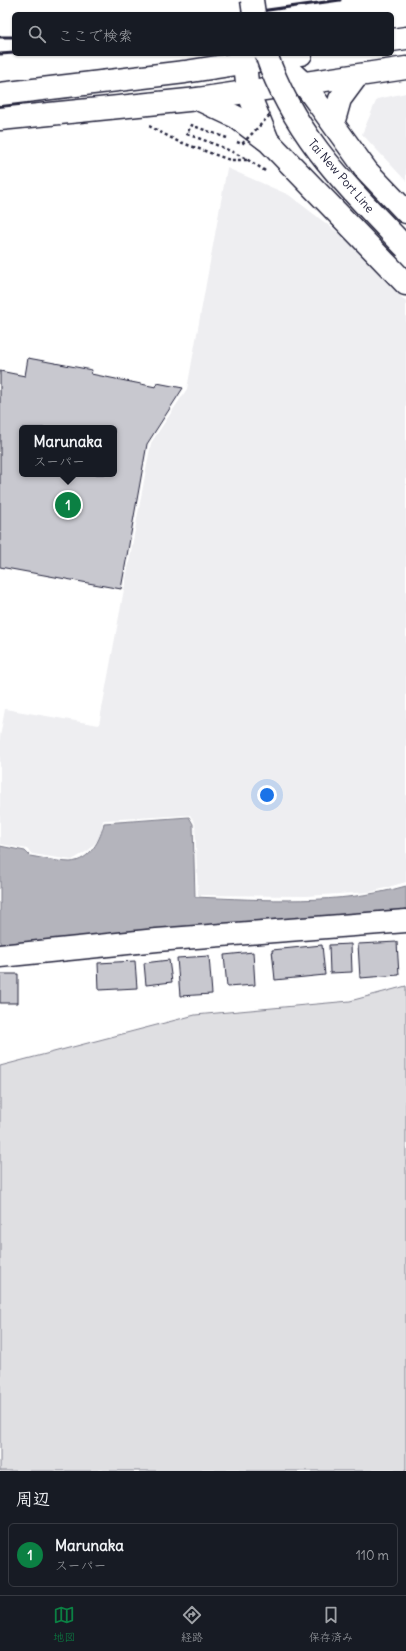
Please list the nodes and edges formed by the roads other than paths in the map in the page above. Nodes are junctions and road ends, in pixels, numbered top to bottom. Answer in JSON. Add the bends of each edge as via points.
{"nodes":[{"id":1,"x":252,"y":0,"type":"edge"},
{"id":2,"x":254,"y":12,"type":"edge"},
{"id":3,"x":406,"y":38,"type":"edge"},
{"id":4,"x":394,"y":40,"type":"edge"},
{"id":5,"x":271,"y":56,"type":"edge"},
{"id":6,"x":245,"y":62,"type":"junction"},
{"id":7,"x":406,"y":68,"type":"edge"},
{"id":8,"x":357,"y":76,"type":"junction"},
{"id":9,"x":304,"y":84,"type":"junction"},
{"id":10,"x":248,"y":92,"type":"junction"},
{"id":11,"x":0,"y":94,"type":"edge"},
{"id":12,"x":198,"y":99,"type":"junction"},
{"id":13,"x":0,"y":119,"type":"edge"},
{"id":14,"x":333,"y":124,"type":"junction"},
{"id":15,"x":269,"y":142,"type":"junction"},
{"id":16,"x":406,"y":212,"type":"edge"},
{"id":17,"x":406,"y":248,"type":"edge"},
{"id":18,"x":406,"y":284,"type":"edge"},
{"id":19,"x":406,"y":921,"type":"edge"},
{"id":20,"x":0,"y":956,"type":"edge"}],
"edges":[{"from":1,"to":2,"type":"street","bridge":true},
{"from":3,"to":4,"type":"street"},
{"from":5,"to":6,"type":"street"},
{"from":5,"to":9,"type":"street"},
{"from":5,"to":17,"type":"street","name":"Tai New Port Line","bridge":true,"via":[[284,100],[308,138],[336,174]]},
{"from":6,"to":10,"type":"street"},
{"from":6,"to":11,"type":"street"},
{"from":7,"to":8,"type":"street"},
{"from":8,"to":9,"type":"street"},
{"from":8,"to":14,"type":"street","via":[[340,99]]},
{"from":9,"to":10,"type":"street"},
{"from":9,"to":14,"type":"street"},
{"from":10,"to":12,"type":"street"},
{"from":10,"to":15,"type":"street"},
{"from":12,"to":13,"type":"street"},
{"from":12,"to":15,"type":"street","via":[[236,117]]},
{"from":14,"to":16,"type":"street","via":[[367,171]]},
{"from":15,"to":18,"type":"street"},
{"from":19,"to":20,"type":"street","via":[[157,940]]}]}
